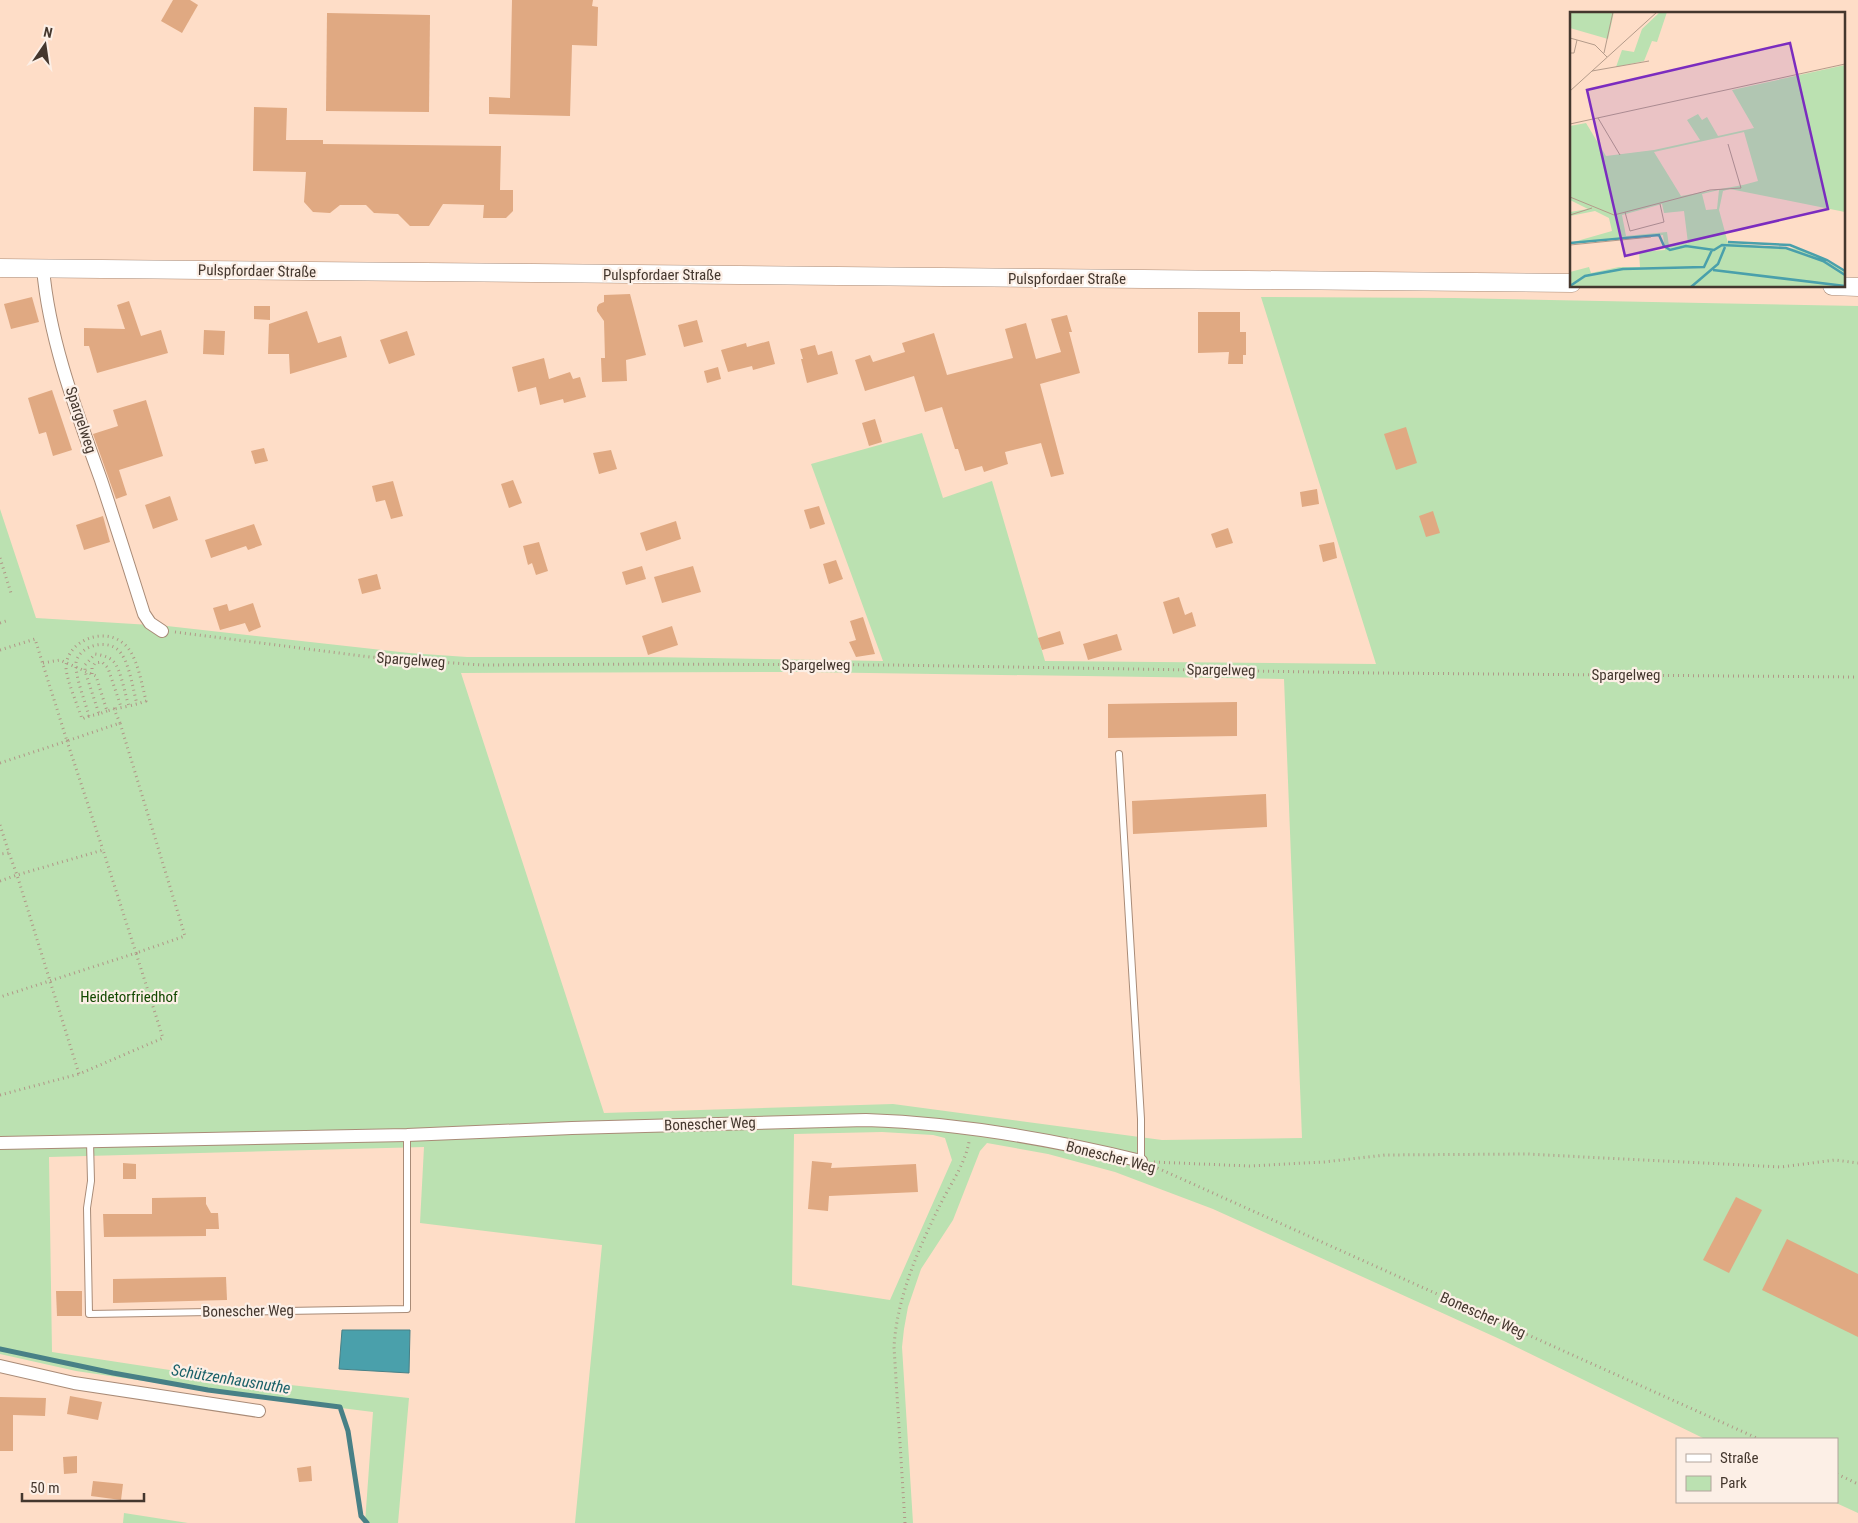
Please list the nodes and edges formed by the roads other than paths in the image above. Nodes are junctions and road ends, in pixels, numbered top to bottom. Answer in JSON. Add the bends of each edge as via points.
{"nodes":[{"id":1,"x":0,"y":268,"type":"edge"},
{"id":2,"x":43,"y":268,"type":"junction"},
{"id":3,"x":1570,"y":284,"type":"edge"},
{"id":4,"x":162,"y":631,"type":"road end"},
{"id":5,"x":1119,"y":754,"type":"dead end"},
{"id":6,"x":407,"y":1136,"type":"junction"},
{"id":7,"x":90,"y":1142,"type":"junction"},
{"id":8,"x":0,"y":1143,"type":"edge"},
{"id":9,"x":1141,"y":1161,"type":"joint"},
{"id":10,"x":0,"y":1366,"type":"edge"},
{"id":11,"x":258,"y":1411,"type":"dead end"}],
"edges":[{"from":1,"to":2,"type":"main road","name":"Pulspfordaer Straße"},
{"from":2,"to":3,"type":"main road","name":"Pulspfordaer Straße"},
{"from":2,"to":4,"type":"street","name":"Spargelweg","via":[[60,354],[80,421],[144,614]]},
{"from":5,"to":9,"type":"lane"},
{"from":6,"to":7,"type":"street","name":"Bonescher Weg"},
{"from":6,"to":7,"type":"lane","name":"Bonescher Weg","via":[[407,1309],[89,1314],[87,1208],[91,1181]]},
{"from":6,"to":9,"type":"street","name":"Bonescher Weg","via":[[572,1128],[898,1121],[1033,1139]]},
{"from":7,"to":8,"type":"street","name":"Bonescher Weg"},
{"from":10,"to":11,"type":"street","via":[[74,1384]]}]}
